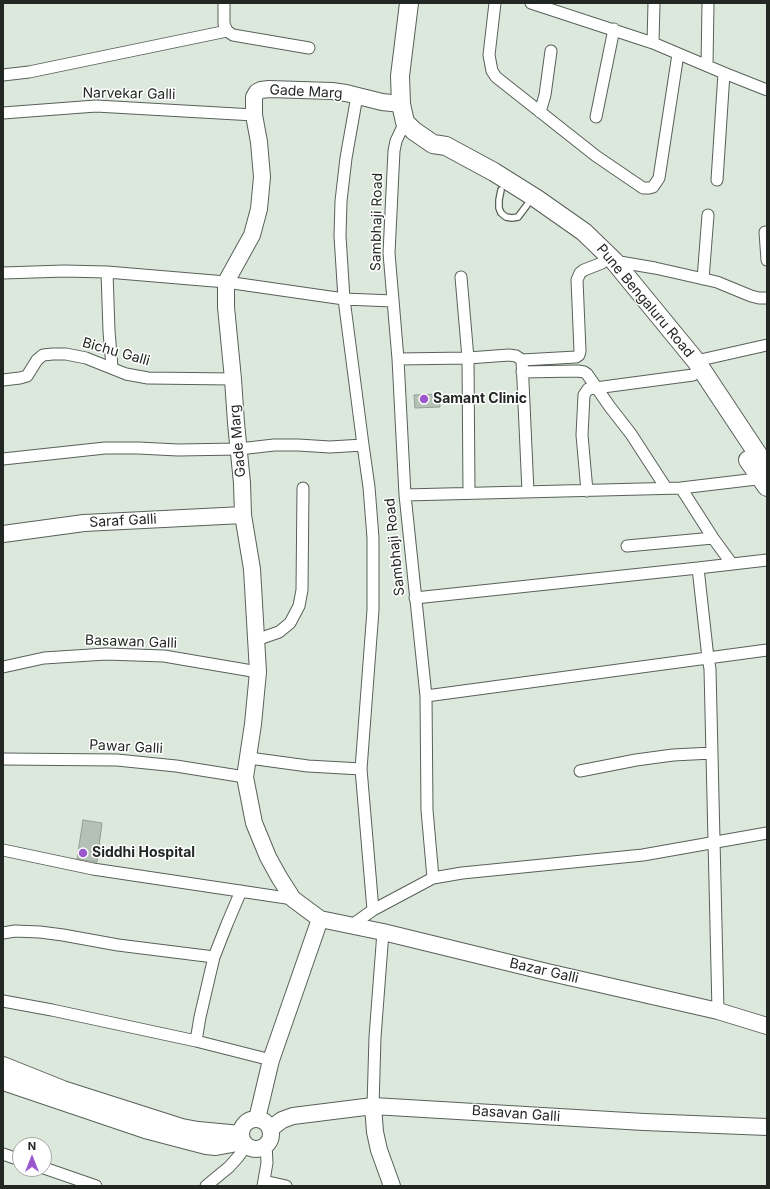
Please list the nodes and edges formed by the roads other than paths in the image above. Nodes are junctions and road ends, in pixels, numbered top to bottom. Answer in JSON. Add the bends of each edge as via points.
{"nodes":[{"id":1,"x":224,"y":3,"type":"edge"},
{"id":2,"x":409,"y":3,"type":"edge"},
{"id":3,"x":495,"y":3,"type":"edge"},
{"id":4,"x":531,"y":3,"type":"edge"},
{"id":5,"x":654,"y":3,"type":"edge"},
{"id":6,"x":708,"y":3,"type":"edge"},
{"id":7,"x":614,"y":29,"type":"junction"},
{"id":8,"x":227,"y":30,"type":"junction"},
{"id":9,"x":653,"y":43,"type":"junction"},
{"id":10,"x":310,"y":48,"type":"dead end"},
{"id":11,"x":551,"y":51,"type":"dead end"},
{"id":12,"x":678,"y":54,"type":"junction"},
{"id":13,"x":707,"y":66,"type":"junction"},
{"id":14,"x":724,"y":73,"type":"junction"},
{"id":15,"x":3,"y":75,"type":"edge"},
{"id":16,"x":767,"y":90,"type":"edge"},
{"id":17,"x":358,"y":96,"type":"junction"},
{"id":18,"x":401,"y":104,"type":"junction"},
{"id":19,"x":540,"y":112,"type":"junction"},
{"id":20,"x":3,"y":113,"type":"edge"},
{"id":21,"x":254,"y":115,"type":"junction"},
{"id":22,"x":596,"y":117,"type":"dead end"},
{"id":23,"x":405,"y":122,"type":"junction"},
{"id":24,"x":433,"y":144,"type":"junction"},
{"id":25,"x":717,"y":180,"type":"dead end"},
{"id":26,"x":708,"y":215,"type":"dead end"},
{"id":27,"x":765,"y":232,"type":"dead end"},
{"id":28,"x":767,"y":260,"type":"edge"},
{"id":29,"x":608,"y":262,"type":"junction"},
{"id":30,"x":107,"y":272,"type":"junction"},
{"id":31,"x":3,"y":273,"type":"edge"},
{"id":32,"x":461,"y":277,"type":"dead end"},
{"id":33,"x":703,"y":279,"type":"junction"},
{"id":34,"x":226,"y":282,"type":"junction"},
{"id":35,"x":344,"y":298,"type":"junction"},
{"id":36,"x":767,"y":298,"type":"edge"},
{"id":37,"x":393,"y":301,"type":"junction"},
{"id":38,"x":767,"y":344,"type":"edge"},
{"id":39,"x":468,"y":358,"type":"junction"},
{"id":40,"x":398,"y":359,"type":"junction"},
{"id":41,"x":522,"y":360,"type":"junction"},
{"id":42,"x":112,"y":368,"type":"junction"},
{"id":43,"x":695,"y":368,"type":"junction"},
{"id":44,"x":522,"y":372,"type":"junction"},
{"id":45,"x":233,"y":379,"type":"junction"},
{"id":46,"x":3,"y":380,"type":"edge"},
{"id":47,"x":596,"y":387,"type":"junction"},
{"id":48,"x":363,"y":445,"type":"junction"},
{"id":49,"x":239,"y":450,"type":"junction"},
{"id":50,"x":3,"y":459,"type":"edge"},
{"id":51,"x":766,"y":478,"type":"edge"},
{"id":52,"x":303,"y":488,"type":"dead end"},
{"id":53,"x":666,"y":488,"type":"junction"},
{"id":54,"x":681,"y":488,"type":"junction"},
{"id":55,"x":587,"y":491,"type":"junction"},
{"id":56,"x":528,"y":492,"type":"junction"},
{"id":57,"x":469,"y":493,"type":"junction"},
{"id":58,"x":405,"y":495,"type":"junction"},
{"id":59,"x":242,"y":515,"type":"junction"},
{"id":60,"x":3,"y":534,"type":"edge"},
{"id":61,"x":713,"y":538,"type":"junction"},
{"id":62,"x":627,"y":546,"type":"dead end"},
{"id":63,"x":767,"y":560,"type":"edge"},
{"id":64,"x":732,"y":564,"type":"junction"},
{"id":65,"x":698,"y":568,"type":"junction"},
{"id":66,"x":415,"y":598,"type":"junction"},
{"id":67,"x":256,"y":640,"type":"junction"},
{"id":68,"x":767,"y":650,"type":"edge"},
{"id":69,"x":708,"y":658,"type":"junction"},
{"id":70,"x":3,"y":667,"type":"edge"},
{"id":71,"x":258,"y":672,"type":"junction"},
{"id":72,"x":426,"y":696,"type":"junction"},
{"id":73,"x":712,"y":753,"type":"junction"},
{"id":74,"x":249,"y":758,"type":"junction"},
{"id":75,"x":3,"y":759,"type":"edge"},
{"id":76,"x":361,"y":769,"type":"junction"},
{"id":77,"x":580,"y":771,"type":"dead end"},
{"id":78,"x":245,"y":777,"type":"junction"},
{"id":79,"x":767,"y":833,"type":"edge"},
{"id":80,"x":715,"y":842,"type":"junction"},
{"id":81,"x":3,"y":850,"type":"edge"},
{"id":82,"x":433,"y":878,"type":"junction"},
{"id":83,"x":241,"y":891,"type":"junction"},
{"id":84,"x":293,"y":899,"type":"junction"},
{"id":85,"x":374,"y":910,"type":"junction"},
{"id":86,"x":320,"y":919,"type":"junction"},
{"id":87,"x":352,"y":925,"type":"junction"},
{"id":88,"x":383,"y":932,"type":"junction"},
{"id":89,"x":3,"y":933,"type":"edge"},
{"id":90,"x":214,"y":957,"type":"junction"},
{"id":91,"x":3,"y":1001,"type":"edge"},
{"id":92,"x":718,"y":1011,"type":"junction"},
{"id":93,"x":767,"y":1026,"type":"edge"},
{"id":94,"x":196,"y":1042,"type":"junction"},
{"id":95,"x":271,"y":1060,"type":"junction"},
{"id":96,"x":3,"y":1065,"type":"edge"},
{"id":97,"x":3,"y":1082,"type":"edge"},
{"id":98,"x":374,"y":1106,"type":"junction"},
{"id":99,"x":257,"y":1119,"type":"junction"},
{"id":100,"x":767,"y":1127,"type":"edge"},
{"id":101,"x":270,"y":1130,"type":"junction"},
{"id":102,"x":243,"y":1141,"type":"junction"},
{"id":103,"x":266,"y":1145,"type":"junction"},
{"id":104,"x":52,"y":1171,"type":"edge"},
{"id":105,"x":263,"y":1184,"type":"edge"},
{"id":106,"x":96,"y":1186,"type":"edge"},
{"id":107,"x":206,"y":1186,"type":"edge"},
{"id":108,"x":286,"y":1186,"type":"edge"},
{"id":109,"x":392,"y":1186,"type":"edge"}],
"edges":[{"from":1,"to":8,"type":"street","via":[[224,24]]},
{"from":2,"to":18,"type":"main road","via":[[400,76]]},
{"from":3,"to":19,"type":"street","via":[[489,55],[492,71]]},
{"from":4,"to":7,"type":"street"},
{"from":5,"to":9,"type":"street"},
{"from":6,"to":13,"type":"street"},
{"from":7,"to":9,"type":"street"},
{"from":7,"to":22,"type":"street"},
{"from":8,"to":10,"type":"street","via":[[233,35]]},
{"from":8,"to":15,"type":"street","via":[[37,71]]},
{"from":9,"to":12,"type":"street"},
{"from":11,"to":19,"type":"street"},
{"from":12,"to":13,"type":"street"},
{"from":12,"to":19,"type":"street","via":[[659,178],[654,187],[643,188],[636,184]]},
{"from":13,"to":14,"type":"street"},
{"from":14,"to":16,"type":"street"},
{"from":14,"to":25,"type":"street"},
{"from":17,"to":18,"type":"street","name":"Gade Marg"},
{"from":17,"to":21,"type":"street","name":"Gade Marg","via":[[332,91],[262,90],[257,92],[254,98]]},
{"from":17,"to":35,"type":"street","via":[[341,201],[340,236]]},
{"from":18,"to":23,"type":"main road"},
{"from":20,"to":21,"type":"street","name":"Narvekar Galli","via":[[96,106]]},
{"from":21,"to":34,"type":"street","name":"Gade Marg","via":[[262,177],[259,210],[252,235]]},
{"from":23,"to":24,"type":"main road","name":"Pune Bengaluru Road"},
{"from":23,"to":37,"type":"street","name":"Sambhaji Road","via":[[394,151],[389,253]]},
{"from":24,"to":29,"type":"main road","via":[[438,155],[527,205]]},
{"from":24,"to":29,"type":"main road","name":"Pune Bengaluru Road","via":[[446,146],[537,199],[584,232]]},
{"from":26,"to":33,"type":"street"},
{"from":27,"to":28,"type":"street"},
{"from":29,"to":33,"type":"street","via":[[655,268]]},
{"from":29,"to":41,"type":"street","via":[[584,270],[577,280],[579,355]]},
{"from":29,"to":43,"type":"main road","via":[[680,357]]},
{"from":30,"to":31,"type":"street","via":[[64,270]]},
{"from":30,"to":34,"type":"street"},
{"from":30,"to":42,"type":"street"},
{"from":32,"to":39,"type":"street"},
{"from":33,"to":36,"type":"street","via":[[729,286],[751,296]]},
{"from":34,"to":35,"type":"street"},
{"from":34,"to":45,"type":"street","name":"Gade Marg"},
{"from":35,"to":37,"type":"street"},
{"from":35,"to":48,"type":"street"},
{"from":37,"to":40,"type":"street","name":"Sambhaji Road"},
{"from":38,"to":43,"type":"street"},
{"from":39,"to":40,"type":"street"},
{"from":39,"to":41,"type":"street","via":[[510,355]]},
{"from":39,"to":57,"type":"street"},
{"from":40,"to":58,"type":"street","name":"Sambhaji Road"},
{"from":41,"to":44,"type":"street"},
{"from":42,"to":45,"type":"street","name":"Bichu Galli","via":[[126,374],[148,378]]},
{"from":42,"to":46,"type":"street","name":"Bichu Galli","via":[[66,354],[42,355],[26,376]]},
{"from":43,"to":47,"type":"street"},
{"from":43,"to":51,"type":"main road","via":[[751,465]]},
{"from":44,"to":47,"type":"street","via":[[584,372]]},
{"from":44,"to":56,"type":"street"},
{"from":45,"to":49,"type":"street","name":"Gade Marg"},
{"from":47,"to":53,"type":"street"},
{"from":47,"to":55,"type":"street","via":[[588,389],[583,401],[582,435]]},
{"from":48,"to":49,"type":"street","via":[[282,445]]},
{"from":48,"to":76,"type":"street","via":[[373,538],[373,610]]},
{"from":49,"to":50,"type":"street","via":[[105,448]]},
{"from":49,"to":59,"type":"street","name":"Gade Marg"},
{"from":51,"to":54,"type":"street"},
{"from":52,"to":67,"type":"street","via":[[302,590],[299,606],[290,623],[279,632]]},
{"from":53,"to":54,"type":"street"},
{"from":53,"to":55,"type":"street"},
{"from":54,"to":61,"type":"street"},
{"from":55,"to":56,"type":"street"},
{"from":56,"to":57,"type":"street"},
{"from":57,"to":58,"type":"street"},
{"from":58,"to":66,"type":"street","name":"Sambhaji Road"},
{"from":59,"to":60,"type":"street","name":"Saraf Galli","via":[[84,523]]},
{"from":59,"to":67,"type":"street","name":"Gade Marg","via":[[252,569]]},
{"from":61,"to":62,"type":"street"},
{"from":61,"to":64,"type":"street"},
{"from":63,"to":64,"type":"street"},
{"from":64,"to":65,"type":"street"},
{"from":65,"to":66,"type":"street"},
{"from":65,"to":69,"type":"street"},
{"from":66,"to":72,"type":"street","name":"Sambhaji Road"},
{"from":67,"to":71,"type":"street","name":"Gade Marg"},
{"from":68,"to":69,"type":"street"},
{"from":69,"to":72,"type":"street"},
{"from":69,"to":73,"type":"street"},
{"from":70,"to":71,"type":"street","name":"Basawan Galli","via":[[44,658],[106,654],[164,656]]},
{"from":71,"to":74,"type":"street","name":"Gade Marg"},
{"from":72,"to":82,"type":"street","name":"Sambhaji Road","via":[[427,810]]},
{"from":73,"to":77,"type":"street","via":[[636,760]]},
{"from":73,"to":80,"type":"street"},
{"from":74,"to":76,"type":"street","via":[[308,766]]},
{"from":74,"to":78,"type":"street","name":"Gade Marg"},
{"from":75,"to":78,"type":"street","name":"Pawar Galli","via":[[118,760]]},
{"from":76,"to":85,"type":"street"},
{"from":78,"to":84,"type":"street","name":"Gade Marg","via":[[254,823],[268,857]]},
{"from":79,"to":80,"type":"street"},
{"from":80,"to":82,"type":"street","via":[[643,855]]},
{"from":80,"to":92,"type":"street"},
{"from":81,"to":83,"type":"street","via":[[92,869]]},
{"from":82,"to":85,"type":"street"},
{"from":83,"to":84,"type":"street"},
{"from":83,"to":90,"type":"street"},
{"from":84,"to":86,"type":"street","name":"Gade Marg"},
{"from":85,"to":87,"type":"street"},
{"from":86,"to":87,"type":"street","name":"Bazar Galli"},
{"from":86,"to":95,"type":"street"},
{"from":87,"to":88,"type":"street","name":"Bazar Galli"},
{"from":88,"to":92,"type":"street","name":"Bazar Galli"},
{"from":88,"to":98,"type":"street","via":[[375,1037]]},
{"from":89,"to":90,"type":"street","via":[[48,933]]},
{"from":90,"to":94,"type":"street"},
{"from":91,"to":94,"type":"street"},
{"from":92,"to":93,"type":"street","name":"Bazar Galli"},
{"from":94,"to":95,"type":"street"},
{"from":95,"to":99,"type":"street"},
{"from":96,"to":102,"type":"street","via":[[63,1089],[182,1127]]},
{"from":97,"to":102,"type":"street","via":[[145,1130],[206,1146],[216,1147]]},
{"from":98,"to":100,"type":"street","name":"Basavan Galli"},
{"from":98,"to":101,"type":"street","name":"Basavan Galli","via":[[293,1116],[282,1120]]},
{"from":98,"to":109,"type":"street","via":[[379,1150]]},
{"from":99,"to":101,"type":"street","via":[[265,1123]]},
{"from":99,"to":102,"type":"street","via":[[246,1123],[241,1130]]},
{"from":101,"to":103,"type":"street","via":[[270,1138]]},
{"from":102,"to":103,"type":"street","via":[[254,1149]]},
{"from":102,"to":107,"type":"street","via":[[238,1158]]},
{"from":103,"to":105,"type":"street"},
{"from":104,"to":106,"type":"street"},
{"from":105,"to":108,"type":"street"}]}
